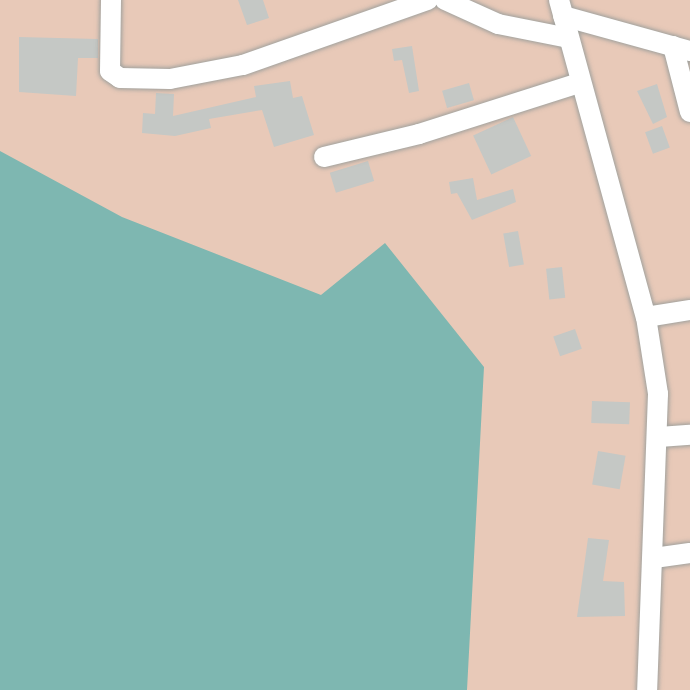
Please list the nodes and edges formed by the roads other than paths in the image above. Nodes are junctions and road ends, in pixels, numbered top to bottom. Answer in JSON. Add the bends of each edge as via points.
{"nodes":[{"id":1,"x":111,"y":0,"type":"edge"},
{"id":2,"x":428,"y":0,"type":"edge"},
{"id":3,"x":446,"y":0,"type":"edge"},
{"id":4,"x":561,"y":8,"type":"edge"},
{"id":5,"x":569,"y":38,"type":"junction"},
{"id":6,"x":681,"y":48,"type":"edge"},
{"id":7,"x":579,"y":83,"type":"junction"},
{"id":8,"x":690,"y":112,"type":"edge"},
{"id":9,"x":324,"y":157,"type":"dead end"},
{"id":10,"x":690,"y":310,"type":"edge"},
{"id":11,"x":646,"y":317,"type":"junction"},
{"id":12,"x":690,"y":435,"type":"edge"},
{"id":13,"x":659,"y":437,"type":"junction"},
{"id":14,"x":690,"y":553,"type":"edge"},
{"id":15,"x":654,"y":558,"type":"junction"},
{"id":16,"x":647,"y":690,"type":"edge"}],
"edges":[{"from":1,"to":2,"type":"street","via":[[110,71],[120,78],[170,79],[243,65]]},
{"from":3,"to":5,"type":"street","via":[[498,24]]},
{"from":4,"to":5,"type":"street"},
{"from":4,"to":6,"type":"street"},
{"from":5,"to":7,"type":"street"},
{"from":6,"to":8,"type":"street"},
{"from":7,"to":9,"type":"street","via":[[419,134]]},
{"from":7,"to":11,"type":"street"},
{"from":10,"to":11,"type":"street"},
{"from":11,"to":13,"type":"street"},
{"from":12,"to":13,"type":"street"},
{"from":13,"to":15,"type":"street"},
{"from":14,"to":15,"type":"street"},
{"from":15,"to":16,"type":"street"}]}
